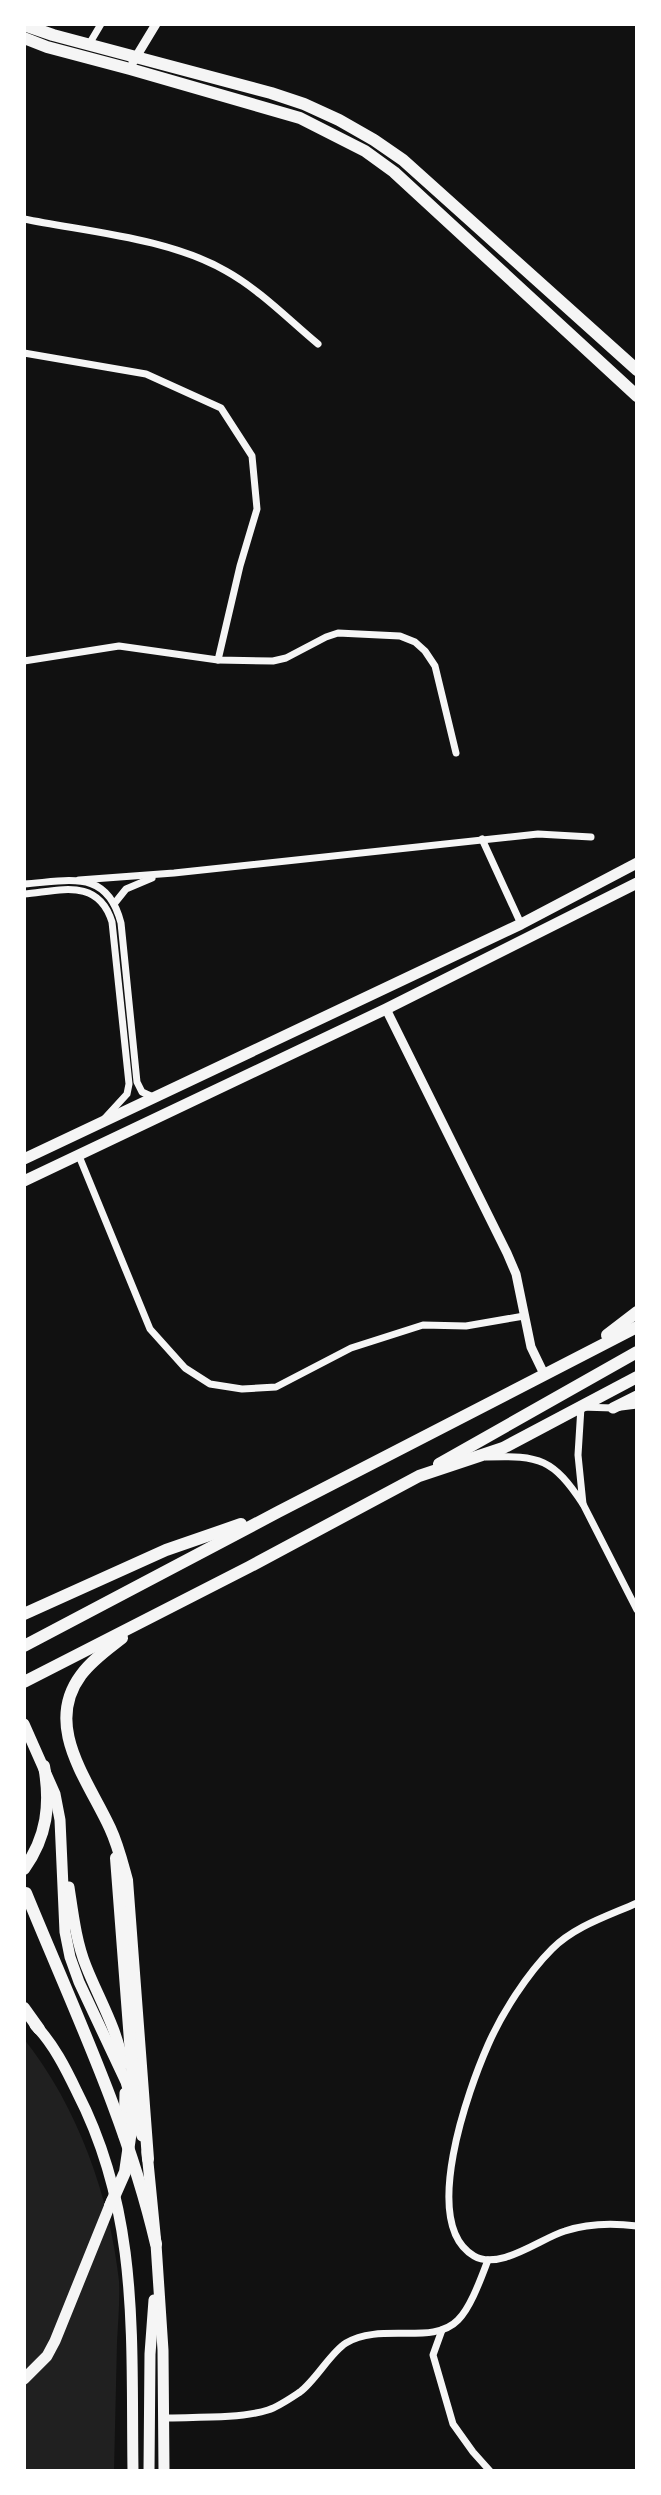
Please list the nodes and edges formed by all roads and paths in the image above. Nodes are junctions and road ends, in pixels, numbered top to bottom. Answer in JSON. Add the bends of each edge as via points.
{"nodes":[{"id":1,"x":101,"y":24,"type":"edge"},
{"id":2,"x":156,"y":24,"type":"edge"},
{"id":3,"x":24,"y":25,"type":"edge"},
{"id":4,"x":24,"y":38,"type":"edge"},
{"id":5,"x":85,"y":50,"type":"junction"},
{"id":6,"x":133,"y":63,"type":"junction"},
{"id":7,"x":24,"y":219,"type":"edge"},
{"id":8,"x":318,"y":344,"type":"dead end"},
{"id":9,"x":24,"y":353,"type":"edge"},
{"id":10,"x":637,"y":370,"type":"edge"},
{"id":11,"x":637,"y":396,"type":"edge"},
{"id":12,"x":218,"y":660,"type":"junction"},
{"id":13,"x":24,"y":661,"type":"edge"},
{"id":14,"x":456,"y":753,"type":"dead end"},
{"id":15,"x":591,"y":837,"type":"dead end"},
{"id":16,"x":482,"y":839,"type":"junction"},
{"id":17,"x":637,"y":863,"type":"edge"},
{"id":18,"x":174,"y":873,"type":"junction"},
{"id":19,"x":79,"y":880,"type":"junction"},
{"id":20,"x":637,"y":883,"type":"edge"},
{"id":21,"x":24,"y":884,"type":"edge"},
{"id":22,"x":24,"y":894,"type":"edge"},
{"id":23,"x":115,"y":902,"type":"junction"},
{"id":24,"x":112,"y":922,"type":"junction"},
{"id":25,"x":521,"y":924,"type":"junction"},
{"id":26,"x":386,"y":1009,"type":"junction"},
{"id":27,"x":159,"y":1096,"type":"junction"},
{"id":28,"x":98,"y":1124,"type":"junction"},
{"id":29,"x":79,"y":1156,"type":"junction"},
{"id":30,"x":24,"y":1159,"type":"edge"},
{"id":31,"x":24,"y":1181,"type":"edge"},
{"id":32,"x":637,"y":1312,"type":"edge"},
{"id":33,"x":524,"y":1316,"type":"junction"},
{"id":34,"x":637,"y":1327,"type":"edge"},
{"id":35,"x":637,"y":1352,"type":"edge"},
{"id":36,"x":582,"y":1354,"type":"junction"},
{"id":37,"x":544,"y":1374,"type":"junction"},
{"id":38,"x":637,"y":1377,"type":"edge"},
{"id":39,"x":637,"y":1396,"type":"edge"},
{"id":40,"x":637,"y":1405,"type":"edge"},
{"id":41,"x":581,"y":1407,"type":"junction"},
{"id":42,"x":613,"y":1408,"type":"junction"},
{"id":43,"x":479,"y":1457,"type":"junction"},
{"id":44,"x":419,"y":1476,"type":"junction"},
{"id":45,"x":583,"y":1504,"type":"junction"},
{"id":46,"x":278,"y":1512,"type":"junction"},
{"id":47,"x":637,"y":1610,"type":"edge"},
{"id":48,"x":24,"y":1614,"type":"edge"},
{"id":49,"x":145,"y":1620,"type":"junction"},
{"id":50,"x":24,"y":1646,"type":"edge"},
{"id":51,"x":24,"y":1682,"type":"edge"},
{"id":52,"x":27,"y":1730,"type":"edge"},
{"id":53,"x":44,"y":1766,"type":"junction"},
{"id":54,"x":114,"y":1837,"type":"junction"},
{"id":55,"x":63,"y":1847,"type":"junction"},
{"id":56,"x":24,"y":1869,"type":"edge"},
{"id":57,"x":26,"y":1893,"type":"dead end"},
{"id":58,"x":637,"y":1903,"type":"edge"},
{"id":59,"x":24,"y":2008,"type":"edge"},
{"id":60,"x":24,"y":2015,"type":"edge"},
{"id":61,"x":39,"y":2029,"type":"junction"},
{"id":62,"x":148,"y":2159,"type":"junction"},
{"id":63,"x":110,"y":2206,"type":"junction"},
{"id":64,"x":637,"y":2226,"type":"edge"},
{"id":65,"x":156,"y":2244,"type":"junction"},
{"id":66,"x":488,"y":2260,"type":"junction"},
{"id":67,"x":157,"y":2262,"type":"junction"},
{"id":68,"x":442,"y":2330,"type":"junction"},
{"id":69,"x":24,"y":2379,"type":"edge"},
{"id":70,"x":164,"y":2418,"type":"junction"},
{"id":71,"x":133,"y":2471,"type":"edge"},
{"id":72,"x":149,"y":2471,"type":"edge"},
{"id":73,"x":164,"y":2471,"type":"edge"},
{"id":74,"x":490,"y":2471,"type":"edge"}],
"edges":[{"from":1,"to":5,"type":"street"},
{"from":2,"to":6,"type":"street"},
{"from":3,"to":5,"type":"main road"},
{"from":4,"to":5,"type":"main road"},
{"from":5,"to":6,"type":"main road"},
{"from":6,"to":10,"type":"main road","via":[[271,93],[374,140],[403,160]]},
{"from":6,"to":11,"type":"main road","via":[[300,118],[365,151]]},
{"from":7,"to":8,"type":"street","via":[[147,243],[224,269]]},
{"from":9,"to":12,"type":"street","via":[[146,374],[221,408],[252,456],[257,509]]},
{"from":12,"to":13,"type":"street","via":[[119,646]]},
{"from":12,"to":14,"type":"street","via":[[273,661],[338,633],[400,636],[425,651],[435,666]]},
{"from":15,"to":16,"type":"street"},
{"from":16,"to":18,"type":"street"},
{"from":16,"to":25,"type":"street"},
{"from":17,"to":25,"type":"main road"},
{"from":18,"to":19,"type":"street"},
{"from":18,"to":23,"type":"street","via":[[135,884]]},
{"from":19,"to":21,"type":"street"},
{"from":19,"to":23,"type":"street","via":[[103,889]]},
{"from":20,"to":26,"type":"main road"},
{"from":22,"to":24,"type":"street","via":[[90,892],[104,904]]},
{"from":23,"to":24,"type":"street"},
{"from":23,"to":27,"type":"street","via":[[137,1082],[146,1095]]},
{"from":24,"to":28,"type":"street","via":[[129,1084],[127,1094]]},
{"from":25,"to":27,"type":"main road"},
{"from":26,"to":29,"type":"main road"},
{"from":26,"to":33,"type":"street","via":[[507,1253]]},
{"from":27,"to":28,"type":"main road"},
{"from":28,"to":30,"type":"main road"},
{"from":29,"to":31,"type":"main road"},
{"from":29,"to":33,"type":"street","via":[[150,1329],[185,1368],[210,1384],[276,1387],[351,1348],[423,1325],[466,1326]]},
{"from":32,"to":36,"type":"main road"},
{"from":33,"to":37,"type":"street"},
{"from":34,"to":36,"type":"main road"},
{"from":35,"to":44,"type":"main road"},
{"from":36,"to":37,"type":"main road"},
{"from":37,"to":46,"type":"main road"},
{"from":38,"to":41,"type":"main road"},
{"from":39,"to":42,"type":"main road"},
{"from":40,"to":42,"type":"street"},
{"from":41,"to":42,"type":"street"},
{"from":41,"to":43,"type":"main road"},
{"from":41,"to":45,"type":"street"},
{"from":43,"to":44,"type":"main road"},
{"from":43,"to":45,"type":"street","via":[[527,1457],[549,1465]]},
{"from":44,"to":49,"type":"main road"},
{"from":45,"to":47,"type":"street"},
{"from":46,"to":48,"type":"main road","via":[[166,1550]]},
{"from":46,"to":50,"type":"main road"},
{"from":49,"to":51,"type":"main road"},
{"from":49,"to":54,"type":"main road","via":[[81,1674],[70,1693],[65,1720],[69,1745]]},
{"from":52,"to":53,"type":"main road"},
{"from":53,"to":55,"type":"main road","via":[[55,1794]]},
{"from":53,"to":56,"type":"main road","via":[[46,1825]]},
{"from":54,"to":62,"type":"main road","via":[[131,1910]]},
{"from":54,"to":63,"type":"main road","via":[[133,2117],[125,2172]]},
{"from":55,"to":62,"type":"main road","via":[[70,1957],[126,2082]]},
{"from":55,"to":63,"type":"main road","via":[[86,1966],[124,2066],[123,2146]]},
{"from":57,"to":65,"type":"main road","via":[[127,2142]]},
{"from":58,"to":66,"type":"street","via":[[590,1923],[553,1947],[520,1988],[489,2043],[459,2125],[449,2204],[465,2248]]},
{"from":59,"to":61,"type":"main road"},
{"from":60,"to":61,"type":"main road"},
{"from":61,"to":71,"type":"main road","via":[[85,2106],[117,2198],[131,2292]]},
{"from":62,"to":65,"type":"main road"},
{"from":63,"to":69,"type":"main road","via":[[55,2341]]},
{"from":64,"to":66,"type":"street","via":[[609,2222],[565,2231],[514,2255]]},
{"from":65,"to":67,"type":"main road"},
{"from":66,"to":68,"type":"street","via":[[458,2320]]},
{"from":67,"to":70,"type":"main road"},
{"from":67,"to":72,"type":"main road"},
{"from":68,"to":70,"type":"street","via":[[371,2334],[345,2344],[300,2392],[269,2410]]},
{"from":68,"to":74,"type":"street","via":[[433,2355],[453,2424]]},
{"from":70,"to":73,"type":"main road"}]}
